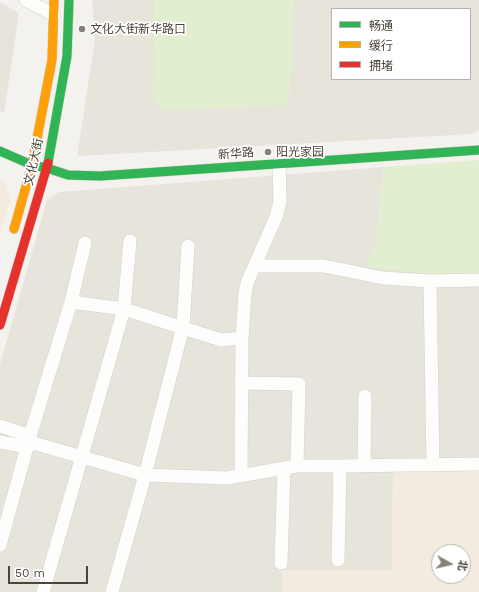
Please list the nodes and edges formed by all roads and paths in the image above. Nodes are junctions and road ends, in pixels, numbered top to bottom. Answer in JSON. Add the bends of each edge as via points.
{"nodes":[{"id":1,"x":26,"y":0,"type":"edge"},
{"id":2,"x":54,"y":0,"type":"edge"},
{"id":3,"x":69,"y":0,"type":"edge"},
{"id":4,"x":54,"y":15,"type":"junction"},
{"id":5,"x":479,"y":150,"type":"edge"},
{"id":6,"x":0,"y":151,"type":"edge"},
{"id":7,"x":279,"y":163,"type":"junction"},
{"id":8,"x":32,"y":165,"type":"junction"},
{"id":9,"x":47,"y":168,"type":"junction"},
{"id":10,"x":11,"y":240,"type":"dead end"},
{"id":11,"x":130,"y":241,"type":"dead end"},
{"id":12,"x":85,"y":243,"type":"dead end"},
{"id":13,"x":188,"y":246,"type":"dead end"},
{"id":14,"x":255,"y":266,"type":"junction"},
{"id":15,"x":479,"y":280,"type":"edge"},
{"id":16,"x":430,"y":281,"type":"junction"},
{"id":17,"x":71,"y":302,"type":"junction"},
{"id":18,"x":124,"y":309,"type":"junction"},
{"id":19,"x":0,"y":325,"type":"edge"},
{"id":20,"x":183,"y":327,"type":"junction"},
{"id":21,"x":242,"y":338,"type":"junction"},
{"id":22,"x":241,"y":384,"type":"junction"},
{"id":23,"x":365,"y":396,"type":"dead end"},
{"id":24,"x":0,"y":426,"type":"edge"},
{"id":25,"x":0,"y":442,"type":"edge"},
{"id":26,"x":30,"y":442,"type":"junction"},
{"id":27,"x":82,"y":457,"type":"junction"},
{"id":28,"x":479,"y":464,"type":"edge"},
{"id":29,"x":433,"y":465,"type":"junction"},
{"id":30,"x":297,"y":466,"type":"junction"},
{"id":31,"x":340,"y":466,"type":"junction"},
{"id":32,"x":364,"y":466,"type":"junction"},
{"id":33,"x":284,"y":468,"type":"junction"},
{"id":34,"x":145,"y":475,"type":"junction"},
{"id":35,"x":241,"y":476,"type":"junction"},
{"id":36,"x":0,"y":545,"type":"edge"},
{"id":37,"x":338,"y":560,"type":"dead end"},
{"id":38,"x":281,"y":563,"type":"dead end"},
{"id":39,"x":42,"y":592,"type":"edge"},
{"id":40,"x":112,"y":592,"type":"edge"}],
"edges":[{"from":1,"to":4,"type":"street"},
{"from":2,"to":4,"type":"main road","name":"文化大街"},
{"from":3,"to":9,"type":"main road","name":"文化大街","via":[[66,56]]},
{"from":4,"to":8,"type":"main road","name":"文化大街","via":[[52,60]]},
{"from":5,"to":7,"type":"main road","name":"新华路"},
{"from":6,"to":8,"type":"main road","name":"新华路"},
{"from":7,"to":9,"type":"main road","name":"新华路","via":[[100,176],[68,175]]},
{"from":7,"to":14,"type":"street","via":[[280,202]]},
{"from":8,"to":9,"type":"main road","name":"新华路"},
{"from":8,"to":10,"type":"main road","name":"文化大街"},
{"from":9,"to":19,"type":"main road","name":"文化大街"},
{"from":11,"to":18,"type":"street"},
{"from":12,"to":17,"type":"street"},
{"from":13,"to":20,"type":"street"},
{"from":14,"to":16,"type":"street","via":[[324,266],[383,278]]},
{"from":14,"to":21,"type":"street","via":[[245,294]]},
{"from":15,"to":16,"type":"street"},
{"from":16,"to":29,"type":"street"},
{"from":17,"to":18,"type":"street"},
{"from":17,"to":26,"type":"street"},
{"from":18,"to":20,"type":"street"},
{"from":18,"to":27,"type":"street"},
{"from":20,"to":21,"type":"street","via":[[221,340]]},
{"from":20,"to":34,"type":"street"},
{"from":21,"to":22,"type":"street"},
{"from":22,"to":30,"type":"street","via":[[299,384]]},
{"from":22,"to":35,"type":"street"},
{"from":23,"to":32,"type":"street"},
{"from":24,"to":26,"type":"street"},
{"from":25,"to":26,"type":"street"},
{"from":26,"to":27,"type":"street"},
{"from":26,"to":36,"type":"street"},
{"from":27,"to":34,"type":"street"},
{"from":27,"to":39,"type":"street"},
{"from":28,"to":29,"type":"street"},
{"from":29,"to":32,"type":"street"},
{"from":30,"to":31,"type":"street"},
{"from":30,"to":33,"type":"street"},
{"from":31,"to":32,"type":"street"},
{"from":31,"to":37,"type":"street"},
{"from":33,"to":35,"type":"street"},
{"from":33,"to":38,"type":"street"},
{"from":34,"to":35,"type":"street","via":[[227,478]]},
{"from":34,"to":40,"type":"street"}]}
